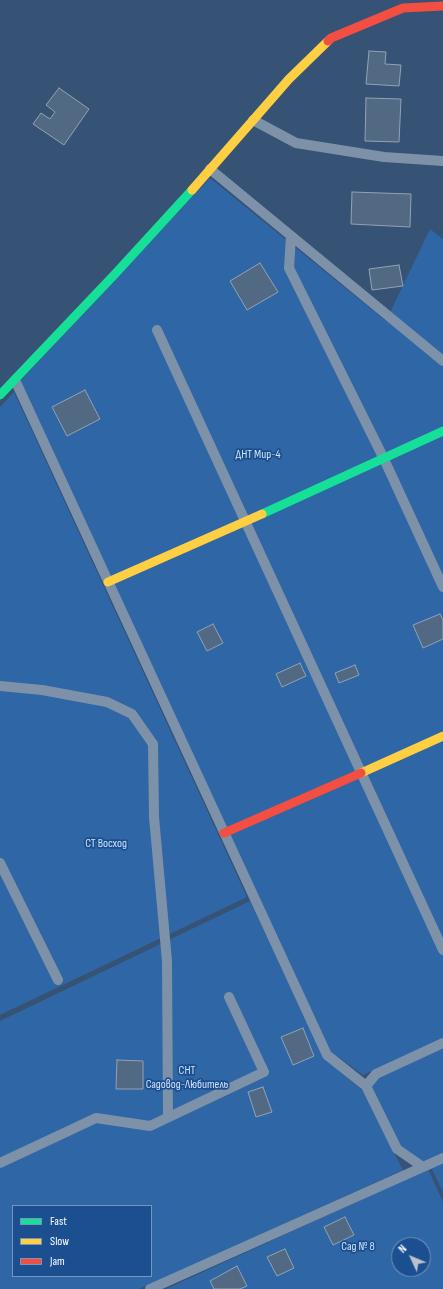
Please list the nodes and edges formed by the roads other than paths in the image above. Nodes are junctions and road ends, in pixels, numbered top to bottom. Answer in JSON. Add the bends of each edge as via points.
{"nodes":[{"id":1,"x":443,"y":6,"type":"edge"},
{"id":2,"x":253,"y":120,"type":"junction"},
{"id":3,"x":443,"y":161,"type":"edge"},
{"id":4,"x":210,"y":170,"type":"junction"},
{"id":5,"x":291,"y":236,"type":"junction"},
{"id":6,"x":157,"y":330,"type":"dead end"},
{"id":7,"x":443,"y":361,"type":"edge"},
{"id":8,"x":14,"y":380,"type":"junction"},
{"id":9,"x":0,"y":395,"type":"edge"},
{"id":10,"x":443,"y":431,"type":"edge"},
{"id":11,"x":384,"y":459,"type":"junction"},
{"id":12,"x":245,"y":522,"type":"junction"},
{"id":13,"x":108,"y":582,"type":"junction"},
{"id":14,"x":443,"y":587,"type":"edge"},
{"id":15,"x":0,"y":686,"type":"edge"},
{"id":16,"x":443,"y":736,"type":"edge"},
{"id":17,"x":362,"y":772,"type":"junction"},
{"id":18,"x":224,"y":833,"type":"junction"},
{"id":19,"x":0,"y":863,"type":"edge"},
{"id":20,"x":443,"y":950,"type":"edge"},
{"id":21,"x":58,"y":980,"type":"dead end"},
{"id":22,"x":229,"y":997,"type":"dead end"},
{"id":23,"x":443,"y":1043,"type":"edge"},
{"id":24,"x":366,"y":1086,"type":"junction"},
{"id":25,"x":168,"y":1117,"type":"junction"},
{"id":26,"x":443,"y":1158,"type":"edge"},
{"id":27,"x":0,"y":1163,"type":"edge"},
{"id":28,"x":423,"y":1167,"type":"junction"},
{"id":29,"x":150,"y":1289,"type":"edge"}],
"edges":[{"from":1,"to":2,"type":"street","via":[[403,8],[331,38],[289,79]]},
{"from":2,"to":3,"type":"lane","via":[[296,143],[384,158]]},
{"from":2,"to":4,"type":"street"},
{"from":4,"to":5,"type":"lane"},
{"from":4,"to":8,"type":"street"},
{"from":5,"to":7,"type":"lane"},
{"from":5,"to":11,"type":"lane","via":[[289,268]]},
{"from":6,"to":12,"type":"lane"},
{"from":8,"to":9,"type":"street"},
{"from":8,"to":13,"type":"lane"},
{"from":10,"to":11,"type":"street"},
{"from":11,"to":12,"type":"street"},
{"from":11,"to":14,"type":"lane"},
{"from":12,"to":13,"type":"street"},
{"from":12,"to":17,"type":"lane"},
{"from":13,"to":18,"type":"lane"},
{"from":15,"to":25,"type":"lane","via":[[42,690],[107,702],[132,714],[153,744],[154,817],[167,961]]},
{"from":16,"to":17,"type":"street"},
{"from":17,"to":18,"type":"street"},
{"from":17,"to":20,"type":"lane"},
{"from":18,"to":24,"type":"lane","via":[[327,1054]]},
{"from":19,"to":21,"type":"lane"},
{"from":22,"to":25,"type":"lane","via":[[264,1072]]},
{"from":23,"to":24,"type":"lane","via":[[376,1074]]},
{"from":24,"to":28,"type":"lane","via":[[396,1149]]},
{"from":25,"to":27,"type":"lane","via":[[150,1126],[96,1118]]},
{"from":26,"to":28,"type":"lane"},
{"from":28,"to":29,"type":"lane"}]}
